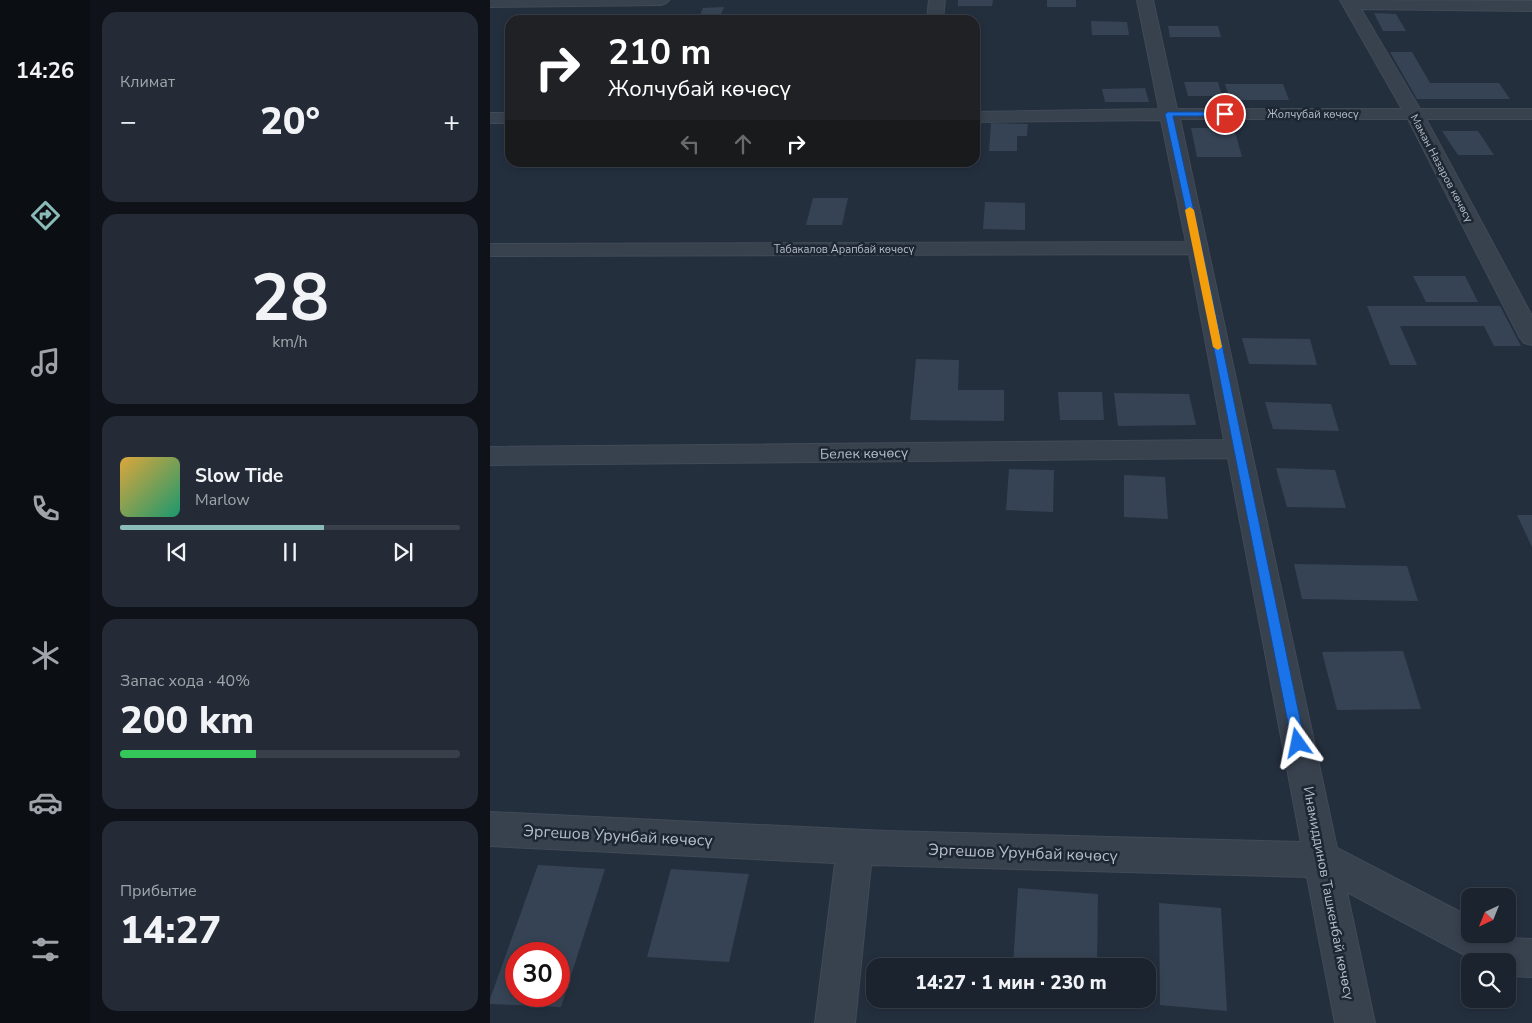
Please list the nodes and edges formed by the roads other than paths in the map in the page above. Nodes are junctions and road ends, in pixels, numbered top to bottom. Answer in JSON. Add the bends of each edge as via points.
{"nodes":[{"id":1,"x":661,"y":0,"type":"edge"},
{"id":2,"x":937,"y":0,"type":"edge"},
{"id":3,"x":1145,"y":0,"type":"edge"},
{"id":4,"x":490,"y":2,"type":"edge"},
{"id":5,"x":1349,"y":2,"type":"edge"},
{"id":6,"x":1532,"y":6,"type":"edge"},
{"id":7,"x":936,"y":15,"type":"edge"},
{"id":8,"x":1168,"y":114,"type":"junction"},
{"id":9,"x":1414,"y":114,"type":"junction"},
{"id":10,"x":1532,"y":114,"type":"edge"},
{"id":11,"x":980,"y":117,"type":"edge"},
{"id":12,"x":490,"y":118,"type":"edge"},
{"id":13,"x":505,"y":118,"type":"edge"},
{"id":14,"x":1198,"y":248,"type":"junction"},
{"id":15,"x":490,"y":250,"type":"edge"},
{"id":16,"x":1532,"y":338,"type":"edge"},
{"id":17,"x":1238,"y":449,"type":"junction"},
{"id":18,"x":490,"y":456,"type":"edge"},
{"id":19,"x":490,"y":829,"type":"edge"},
{"id":20,"x":855,"y":847,"type":"junction"},
{"id":21,"x":1323,"y":860,"type":"junction"},
{"id":22,"x":1532,"y":958,"type":"edge"},
{"id":23,"x":835,"y":1023,"type":"edge"},
{"id":24,"x":1355,"y":1023,"type":"edge"}],
"edges":[{"from":1,"to":4,"type":"street"},
{"from":2,"to":7,"type":"street"},
{"from":3,"to":8,"type":"street","name":"Инамиддинов Ташкенбай көчөсү"},
{"from":5,"to":6,"type":"street"},
{"from":5,"to":9,"type":"street","name":"Маман Назаров көчөсү"},
{"from":8,"to":9,"type":"street","name":"Жолчубай көчөсү"},
{"from":8,"to":11,"type":"street","name":"Жолчубай көчөсү"},
{"from":8,"to":14,"type":"street","name":"Инамиддинов Ташкенбай көчөсү"},
{"from":9,"to":10,"type":"street","name":"Жолчубай көчөсү"},
{"from":9,"to":16,"type":"street","name":"Маман Назаров көчөсү"},
{"from":12,"to":13,"type":"street"},
{"from":14,"to":15,"type":"street","name":"Табакалов Арапбай көчөсү"},
{"from":14,"to":17,"type":"street","name":"Инамиддинов Ташкенбай көчөсү"},
{"from":17,"to":18,"type":"street","name":"Белек көчөсү"},
{"from":17,"to":21,"type":"street","name":"Инамиддинов Ташкенбай көчөсү"},
{"from":19,"to":20,"type":"street","name":"Эргешов Урунбай көчөсү"},
{"from":20,"to":21,"type":"street","name":"Эргешов Урунбай көчөсү"},
{"from":20,"to":23,"type":"street"},
{"from":21,"to":22,"type":"street","name":"Эргешов Урунбай көчөсү","via":[[1507,957]]},
{"from":21,"to":24,"type":"street","name":"Инамиддинов Ташкенбай көчөсү"}]}
